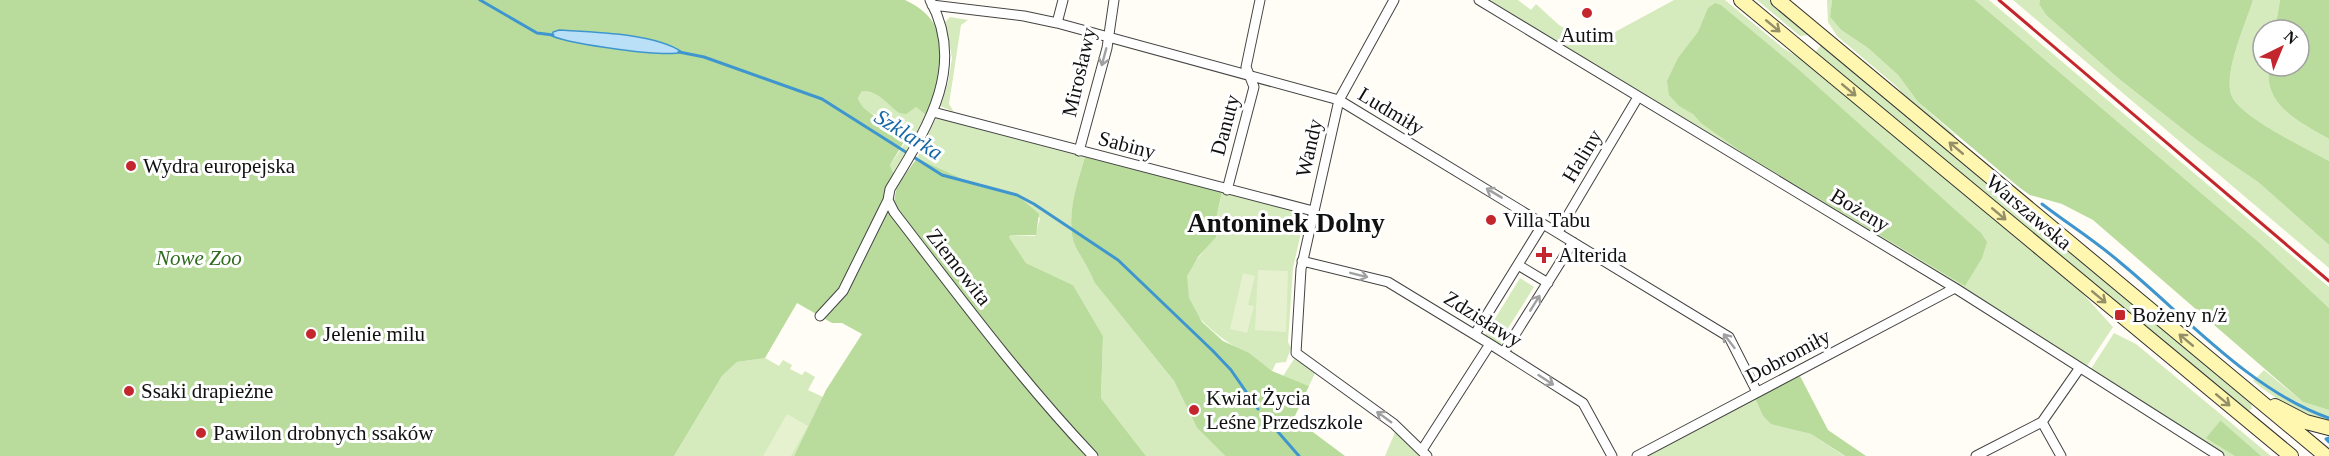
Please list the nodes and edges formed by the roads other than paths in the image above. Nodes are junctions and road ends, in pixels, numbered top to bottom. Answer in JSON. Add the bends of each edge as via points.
{"nodes":[{"id":1,"x":1063,"y":0,"type":"edge"},
{"id":2,"x":1114,"y":0,"type":"edge"},
{"id":3,"x":1260,"y":0,"type":"edge"},
{"id":4,"x":1394,"y":0,"type":"edge"},
{"id":5,"x":1479,"y":0,"type":"edge"},
{"id":6,"x":1741,"y":0,"type":"edge"},
{"id":7,"x":1778,"y":0,"type":"edge"},
{"id":8,"x":931,"y":2,"type":"edge"},
{"id":9,"x":973,"y":5,"type":"edge"},
{"id":10,"x":1057,"y":23,"type":"junction"},
{"id":11,"x":1819,"y":34,"type":"junction"},
{"id":12,"x":1107,"y":37,"type":"junction"},
{"id":13,"x":1804,"y":52,"type":"junction"},
{"id":14,"x":1249,"y":74,"type":"junction"},
{"id":15,"x":1638,"y":97,"type":"junction"},
{"id":16,"x":1339,"y":100,"type":"junction"},
{"id":17,"x":933,"y":111,"type":"junction"},
{"id":18,"x":1079,"y":151,"type":"junction"},
{"id":19,"x":1227,"y":190,"type":"junction"},
{"id":20,"x":888,"y":201,"type":"junction"},
{"id":21,"x":1313,"y":211,"type":"junction"},
{"id":22,"x":1543,"y":224,"type":"junction"},
{"id":23,"x":1558,"y":232,"type":"junction"},
{"id":24,"x":1573,"y":242,"type":"junction"},
{"id":25,"x":1302,"y":261,"type":"junction"},
{"id":26,"x":1518,"y":265,"type":"junction"},
{"id":27,"x":1548,"y":283,"type":"junction"},
{"id":28,"x":1955,"y":288,"type":"junction"},
{"id":29,"x":820,"y":316,"type":"dead end"},
{"id":30,"x":1475,"y":334,"type":"junction"},
{"id":31,"x":1490,"y":344,"type":"junction"},
{"id":32,"x":1504,"y":352,"type":"junction"},
{"id":33,"x":2079,"y":369,"type":"junction"},
{"id":34,"x":2231,"y":377,"type":"junction"},
{"id":35,"x":1757,"y":392,"type":"junction"},
{"id":36,"x":2042,"y":422,"type":"junction"},
{"id":37,"x":2329,"y":428,"type":"edge"},
{"id":38,"x":1424,"y":453,"type":"edge"},
{"id":39,"x":1093,"y":456,"type":"edge"},
{"id":40,"x":1612,"y":456,"type":"edge"},
{"id":41,"x":1637,"y":456,"type":"edge"},
{"id":42,"x":1976,"y":456,"type":"edge"},
{"id":43,"x":2061,"y":456,"type":"edge"},
{"id":44,"x":2219,"y":456,"type":"edge"},
{"id":45,"x":2290,"y":456,"type":"edge"},
{"id":46,"x":2326,"y":456,"type":"edge"}],
"edges":[{"from":1,"to":10,"type":"street"},
{"from":2,"to":12,"type":"street","name":"Mirosławy"},
{"from":3,"to":14,"type":"street","name":"Danuty","via":[[1246,67]]},
{"from":4,"to":16,"type":"street","name":"Wandy"},
{"from":5,"to":15,"type":"street","name":"Bożeny"},
{"from":6,"to":13,"type":"main road","name":"Warszawska","one_way":true},
{"from":7,"to":11,"type":"main road","name":"Warszawska"},
{"from":8,"to":9,"type":"street","name":"Ludmiły"},
{"from":8,"to":17,"type":"street","via":[[941,28],[946,66]]},
{"from":9,"to":10,"type":"street","name":"Ludmiły"},
{"from":10,"to":12,"type":"street","name":"Ludmiły"},
{"from":11,"to":13,"type":"main road"},
{"from":34,"to":11,"type":"main road","name":"Warszawska","one_way":true},
{"from":12,"to":14,"type":"street","name":"Ludmiły"},
{"from":12,"to":18,"type":"street","name":"Mirosławy","one_way":true},
{"from":13,"to":45,"type":"main road","name":"Warszawska","one_way":true},
{"from":14,"to":16,"type":"street","name":"Ludmiły"},
{"from":14,"to":19,"type":"street","name":"Danuty","via":[[1254,87]]},
{"from":15,"to":23,"type":"street","name":"Haliny"},
{"from":15,"to":28,"type":"street","name":"Bożeny"},
{"from":16,"to":21,"type":"street","name":"Wandy"},
{"from":22,"to":16,"type":"street","name":"Ludmiły","one_way":true},
{"from":17,"to":18,"type":"street","name":"Sabiny"},
{"from":17,"to":20,"type":"street","via":[[890,189]]},
{"from":18,"to":19,"type":"street","name":"Sabiny"},
{"from":19,"to":21,"type":"street","name":"Sabiny"},
{"from":20,"to":29,"type":"street","via":[[843,291]]},
{"from":20,"to":39,"type":"street","name":"Ziemowita","via":[[986,333]]},
{"from":21,"to":25,"type":"street","name":"Wandy"},
{"from":22,"to":23,"type":"street","name":"Ludmiły"},
{"from":22,"to":26,"type":"street"},
{"from":23,"to":24,"type":"street","name":"Ludmiły"},
{"from":24,"to":27,"type":"street"},
{"from":35,"to":24,"type":"street","name":"Ludmiły","one_way":true,"via":[[1729,337]]},
{"from":25,"to":30,"type":"street","name":"Zdzisławy","one_way":true,"via":[[1388,282]]},
{"from":38,"to":25,"type":"street","name":"Wandy","one_way":true,"via":[[1394,424],[1296,353]]},
{"from":26,"to":27,"type":"street"},
{"from":26,"to":30,"type":"street"},
{"from":32,"to":27,"type":"street","one_way":true},
{"from":28,"to":33,"type":"street","name":"Bożeny"},
{"from":28,"to":35,"type":"street","name":"Dobromiły"},
{"from":30,"to":31,"type":"street","name":"Zdzisławy"},
{"from":31,"to":32,"type":"street","name":"Zdzisławy"},
{"from":31,"to":38,"type":"street"},
{"from":32,"to":40,"type":"street","name":"Zdzisławy","one_way":true,"via":[[1583,404]]},
{"from":33,"to":36,"type":"street"},
{"from":33,"to":44,"type":"street","name":"Bożeny"},
{"from":34,"to":37,"type":"main road","via":[[2297,418]]},
{"from":34,"to":46,"type":"main road","name":"Warszawska"},
{"from":35,"to":41,"type":"street","name":"Dobromiły"},
{"from":36,"to":42,"type":"street"},
{"from":36,"to":43,"type":"street"}]}
